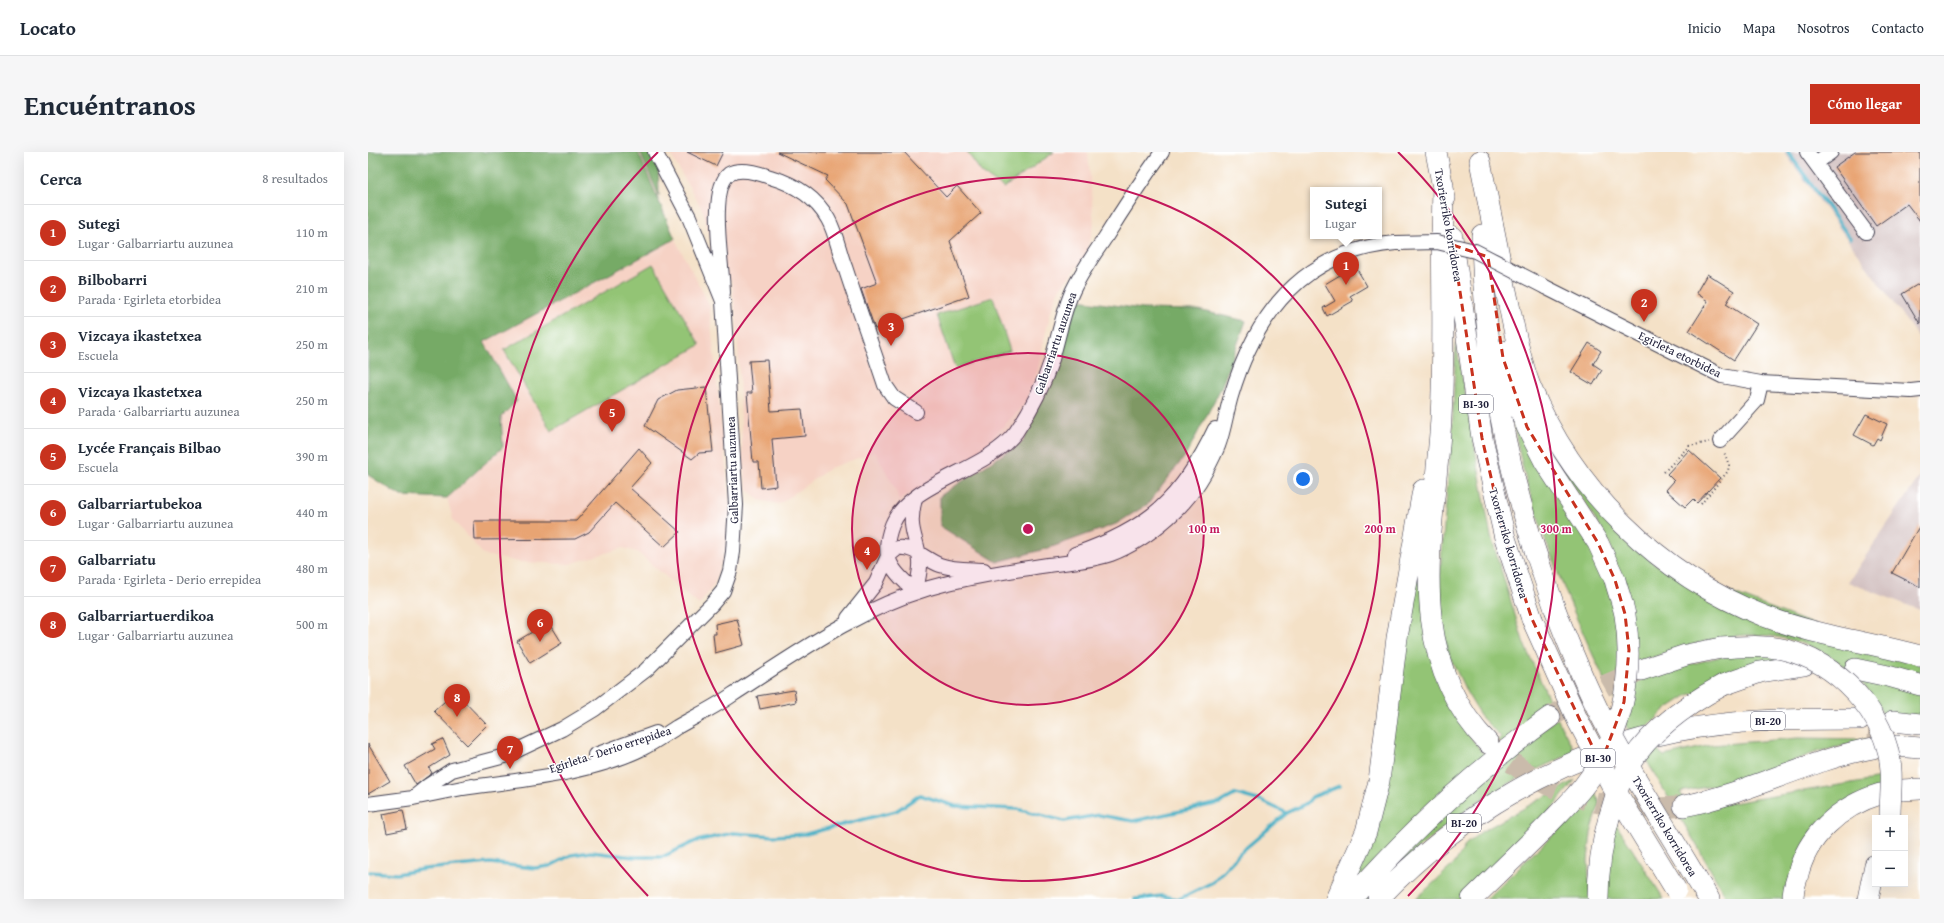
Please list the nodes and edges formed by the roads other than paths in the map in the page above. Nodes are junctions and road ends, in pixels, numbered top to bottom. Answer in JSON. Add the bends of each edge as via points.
{"nodes":[{"id":1,"x":655,"y":152,"type":"edge"},
{"id":2,"x":1162,"y":152,"type":"edge"},
{"id":3,"x":1436,"y":152,"type":"edge"},
{"id":4,"x":1831,"y":152,"type":"edge"},
{"id":5,"x":1479,"y":156,"type":"edge"},
{"id":6,"x":1812,"y":158,"type":"edge"},
{"id":7,"x":1443,"y":185,"type":"junction"},
{"id":8,"x":1482,"y":217,"type":"junction"},
{"id":9,"x":1866,"y":232,"type":"dead end"},
{"id":10,"x":723,"y":302,"type":"junction"},
{"id":11,"x":1442,"y":369,"type":"junction"},
{"id":12,"x":1761,"y":383,"type":"junction"},
{"id":13,"x":1920,"y":390,"type":"edge"},
{"id":14,"x":916,"y":412,"type":"dead end"},
{"id":15,"x":1720,"y":441,"type":"road end"},
{"id":16,"x":915,"y":499,"type":"junction"},
{"id":17,"x":918,"y":553,"type":"junction"},
{"id":18,"x":888,"y":556,"type":"junction"},
{"id":19,"x":1006,"y":572,"type":"junction"},
{"id":20,"x":916,"y":592,"type":"junction"},
{"id":21,"x":843,"y":624,"type":"junction"},
{"id":22,"x":1920,"y":656,"type":"edge"},
{"id":23,"x":1804,"y":665,"type":"dead end"},
{"id":24,"x":1855,"y":669,"type":"dead end"},
{"id":25,"x":1642,"y":670,"type":"tunnel mouth"},
{"id":26,"x":1920,"y":686,"type":"edge"},
{"id":27,"x":1550,"y":717,"type":"tunnel mouth"},
{"id":28,"x":1920,"y":724,"type":"edge"},
{"id":29,"x":1867,"y":732,"type":"junction"},
{"id":30,"x":1895,"y":734,"type":"junction"},
{"id":31,"x":1920,"y":736,"type":"edge"},
{"id":32,"x":1488,"y":743,"type":"tunnel mouth"},
{"id":33,"x":1920,"y":748,"type":"edge"},
{"id":34,"x":1880,"y":794,"type":"dead end"},
{"id":35,"x":414,"y":798,"type":"junction"},
{"id":36,"x":368,"y":804,"type":"edge"},
{"id":37,"x":1684,"y":806,"type":"tunnel mouth"},
{"id":38,"x":1889,"y":815,"type":"edge"},
{"id":39,"x":1872,"y":880,"type":"edge"},
{"id":40,"x":1679,"y":894,"type":"edge"},
{"id":41,"x":1336,"y":899,"type":"edge"},
{"id":42,"x":1351,"y":899,"type":"edge"},
{"id":43,"x":1378,"y":899,"type":"edge"},
{"id":44,"x":1397,"y":899,"type":"edge"},
{"id":45,"x":1472,"y":899,"type":"edge"},
{"id":46,"x":1598,"y":899,"type":"edge"},
{"id":47,"x":1710,"y":899,"type":"edge"},
{"id":48,"x":1793,"y":899,"type":"edge"},
{"id":49,"x":1868,"y":899,"type":"edge"}],
"edges":[{"from":1,"to":10,"type":"street","name":"Galbarriartu auzunea","via":[[689,217]]},
{"from":2,"to":16,"type":"street","name":"Galbarriartu auzunea","via":[[1073,290],[1051,360],[1034,403],[1015,432],[1002,448],[966,470],[927,489]]},
{"from":3,"to":7,"type":"highway","name":"Txorierriko korridorea","number":"BI-30"},
{"from":4,"to":6,"type":"street"},
{"from":5,"to":8,"type":"highway","name":"Txorierriko korridorea"},
{"from":5,"to":22,"type":"highway","via":[[1512,323],[1530,385],[1554,433],[1577,469],[1614,515],[1639,540],[1669,564],[1736,604],[1806,630]]},
{"from":6,"to":9,"type":"street"},
{"from":7,"to":11,"type":"highway"},
{"from":7,"to":40,"type":"highway","name":"Txorierriko korridorea","number":"BI-30","bridge":true,"via":[[1482,438],[1507,544],[1532,619],[1578,721],[1613,787]]},
{"from":8,"to":45,"type":"highway","bridge":true,"via":[[1503,358],[1516,399],[1545,462],[1598,543],[1615,580],[1625,614],[1629,650],[1624,702],[1610,743],[1583,787]]},
{"from":8,"to":47,"type":"highway","name":"Txorierriko korridorea","number":"BI-30","bridge":true,"via":[[1483,276],[1497,395],[1522,510],[1555,609],[1576,663],[1599,711],[1634,775]]},
{"from":10,"to":14,"type":"street","via":[[717,213],[725,179],[729,174],[746,171],[783,181],[806,193],[828,219],[885,385],[894,398]]},
{"from":10,"to":35,"type":"street","name":"Galbarriartu auzunea","via":[[736,505],[733,552],[723,591],[646,670],[595,709],[562,729],[505,756],[452,770]]},
{"from":11,"to":32,"type":"highway","via":[[1429,578],[1432,625],[1436,650],[1455,699]]},
{"from":11,"to":41,"type":"highway","via":[[1433,406],[1430,446],[1397,638],[1379,781],[1366,832]]},
{"from":12,"to":13,"type":"street","name":"Egirleta etorbidea"},
{"from":12,"to":15,"type":"street","via":[[1757,400]]},
{"from":12,"to":19,"type":"street","name":"Egirleta etorbidea","bridge":true,"via":[[1722,376],[1708,370],[1496,260],[1470,250],[1426,241],[1367,247],[1336,257],[1304,276],[1271,309],[1254,337],[1231,398],[1202,456],[1169,501],[1129,532],[1105,544],[1038,567]]},
{"from":16,"to":17,"type":"street","via":[[911,523]]},
{"from":16,"to":18,"type":"street","name":"Galbarriartu auzunea","via":[[903,509],[892,525]]},
{"from":17,"to":18,"type":"street","via":[[904,548],[893,551]]},
{"from":17,"to":19,"type":"street","via":[[948,567]]},
{"from":17,"to":20,"type":"street","via":[[920,570]]},
{"from":18,"to":20,"type":"street","via":[[895,573]]},
{"from":18,"to":21,"type":"street","via":[[866,597]]},
{"from":19,"to":20,"type":"street","via":[[960,580]]},
{"from":20,"to":21,"type":"street","via":[[864,612]]},
{"from":21,"to":35,"type":"street","name":"Egirleta - Derio errepidea","via":[[677,727],[561,766]]},
{"from":23,"to":46,"type":"highway","bridge":true,"via":[[1760,672],[1723,685],[1677,714],[1648,742],[1633,760],[1621,782],[1609,818],[1598,871]]},
{"from":24,"to":26,"type":"highway"},
{"from":25,"to":38,"type":"highway","bridge":true,"via":[[1686,655],[1721,648],[1765,646],[1796,653],[1838,675],[1870,711],[1886,745],[1891,770]]},
{"from":27,"to":42,"type":"highway","via":[[1512,744],[1469,780],[1390,855]]},
{"from":28,"to":30,"type":"highway"},
{"from":29,"to":37,"type":"highway","via":[[1852,751],[1728,795]]},
{"from":29,"to":43,"type":"highway","number":"BI-20","via":[[1782,720],[1701,727],[1611,747],[1523,786],[1478,814],[1434,846]]},
{"from":29,"to":44,"type":"highway","number":"BI-20","via":[[1794,732],[1742,736],[1614,757],[1539,792],[1485,824],[1423,874]]},
{"from":30,"to":31,"type":"highway"},
{"from":30,"to":33,"type":"highway"},
{"from":34,"to":48,"type":"highway","via":[[1850,806],[1833,818],[1811,843],[1799,866]]},
{"from":35,"to":36,"type":"street"},
{"from":39,"to":49,"type":"highway"}]}
